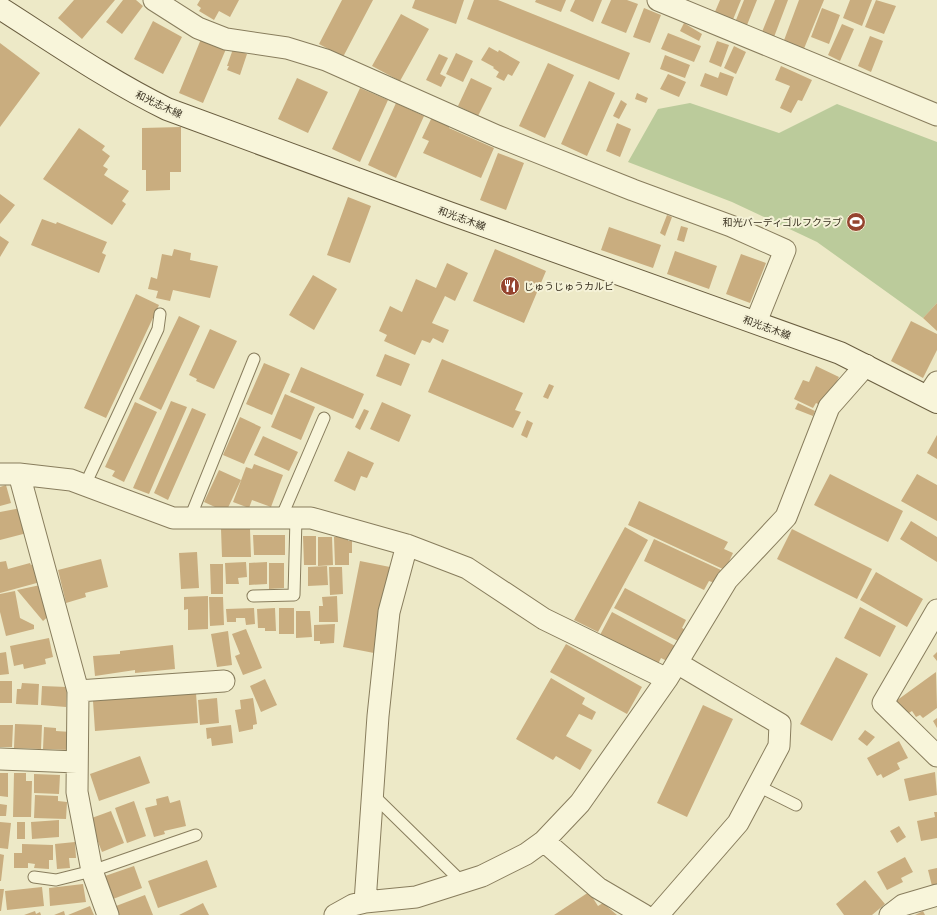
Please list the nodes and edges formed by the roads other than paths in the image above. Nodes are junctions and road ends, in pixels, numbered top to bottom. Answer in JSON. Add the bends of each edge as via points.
{"nodes":[{"id":1,"x":154,"y":0,"type":"edge"},
{"id":2,"x":658,"y":0,"type":"edge"},
{"id":3,"x":0,"y":8,"type":"edge"},
{"id":4,"x":937,"y":115,"type":"edge"},
{"id":5,"x":160,"y":314,"type":"dead end"},
{"id":6,"x":756,"y":322,"type":"junction"},
{"id":7,"x":254,"y":359,"type":"dead end"},
{"id":8,"x":866,"y":365,"type":"junction"},
{"id":9,"x":934,"y":394,"type":"edge"},
{"id":10,"x":324,"y":418,"type":"dead end"},
{"id":11,"x":10,"y":474,"type":"edge"},
{"id":12,"x":85,"y":485,"type":"junction"},
{"id":13,"x":190,"y":518,"type":"junction"},
{"id":14,"x":288,"y":518,"type":"junction"},
{"id":15,"x":408,"y":544,"type":"junction"},
{"id":16,"x":253,"y":596,"type":"dead end"},
{"id":17,"x":937,"y":610,"type":"edge"},
{"id":18,"x":672,"y":671,"type":"junction"},
{"id":19,"x":224,"y":681,"type":"dead end"},
{"id":20,"x":78,"y":691,"type":"junction"},
{"id":21,"x":937,"y":756,"type":"edge"},
{"id":22,"x":0,"y":759,"type":"edge"},
{"id":23,"x":77,"y":762,"type":"junction"},
{"id":24,"x":758,"y":786,"type":"junction"},
{"id":25,"x":372,"y":794,"type":"junction"},
{"id":26,"x":796,"y":805,"type":"dead end"},
{"id":27,"x":196,"y":835,"type":"dead end"},
{"id":28,"x":544,"y":841,"type":"junction"},
{"id":29,"x":92,"y":872,"type":"junction"},
{"id":30,"x":34,"y":877,"type":"dead end"},
{"id":31,"x":463,"y":883,"type":"junction"},
{"id":32,"x":937,"y":896,"type":"edge"},
{"id":33,"x":365,"y":902,"type":"junction"},
{"id":34,"x":108,"y":915,"type":"edge"},
{"id":35,"x":335,"y":915,"type":"edge"},
{"id":36,"x":644,"y":915,"type":"edge"},
{"id":37,"x":658,"y":915,"type":"edge"},
{"id":38,"x":890,"y":915,"type":"edge"}],
"edges":[{"from":1,"to":6,"type":"street","via":[[198,28],[226,39],[287,48],[326,60],[497,136],[730,226],[785,250]]},
{"from":2,"to":4,"type":"street"},
{"from":3,"to":6,"type":"main road","name":"和光志木線","via":[[82,62],[139,96],[167,109]]},
{"from":5,"to":12,"type":"lane","via":[[158,329]]},
{"from":6,"to":8,"type":"main road","name":"和光志木線"},
{"from":7,"to":13,"type":"lane","via":[[203,480]]},
{"from":8,"to":9,"type":"main road","name":"和光志木線"},
{"from":8,"to":18,"type":"street","via":[[830,407],[786,517],[727,580]]},
{"from":10,"to":14,"type":"lane"},
{"from":11,"to":12,"type":"street","via":[[71,480]]},
{"from":11,"to":20,"type":"street"},
{"from":12,"to":13,"type":"street","via":[[173,518]]},
{"from":13,"to":14,"type":"street"},
{"from":14,"to":15,"type":"street","via":[[311,518]]},
{"from":14,"to":16,"type":"lane","via":[[294,594]]},
{"from":15,"to":18,"type":"street","via":[[467,568],[544,619]]},
{"from":15,"to":25,"type":"street","via":[[389,612]]},
{"from":17,"to":21,"type":"street","via":[[883,703]]},
{"from":18,"to":24,"type":"street","via":[[780,724],[779,746]]},
{"from":18,"to":28,"type":"street","via":[[580,803]]},
{"from":19,"to":20,"type":"street"},
{"from":20,"to":23,"type":"street"},
{"from":22,"to":23,"type":"street"},
{"from":23,"to":29,"type":"street","via":[[77,792]]},
{"from":24,"to":26,"type":"lane"},
{"from":24,"to":37,"type":"street","via":[[738,823]]},
{"from":25,"to":31,"type":"lane"},
{"from":25,"to":33,"type":"street"},
{"from":27,"to":29,"type":"lane"},
{"from":28,"to":31,"type":"street","via":[[520,857]]},
{"from":28,"to":36,"type":"street","via":[[598,888]]},
{"from":29,"to":30,"type":"lane","via":[[56,880]]},
{"from":29,"to":34,"type":"street"},
{"from":31,"to":33,"type":"street","via":[[416,897]]},
{"from":32,"to":38,"type":"street","via":[[903,905]]},
{"from":33,"to":35,"type":"street","via":[[353,905]]}]}
